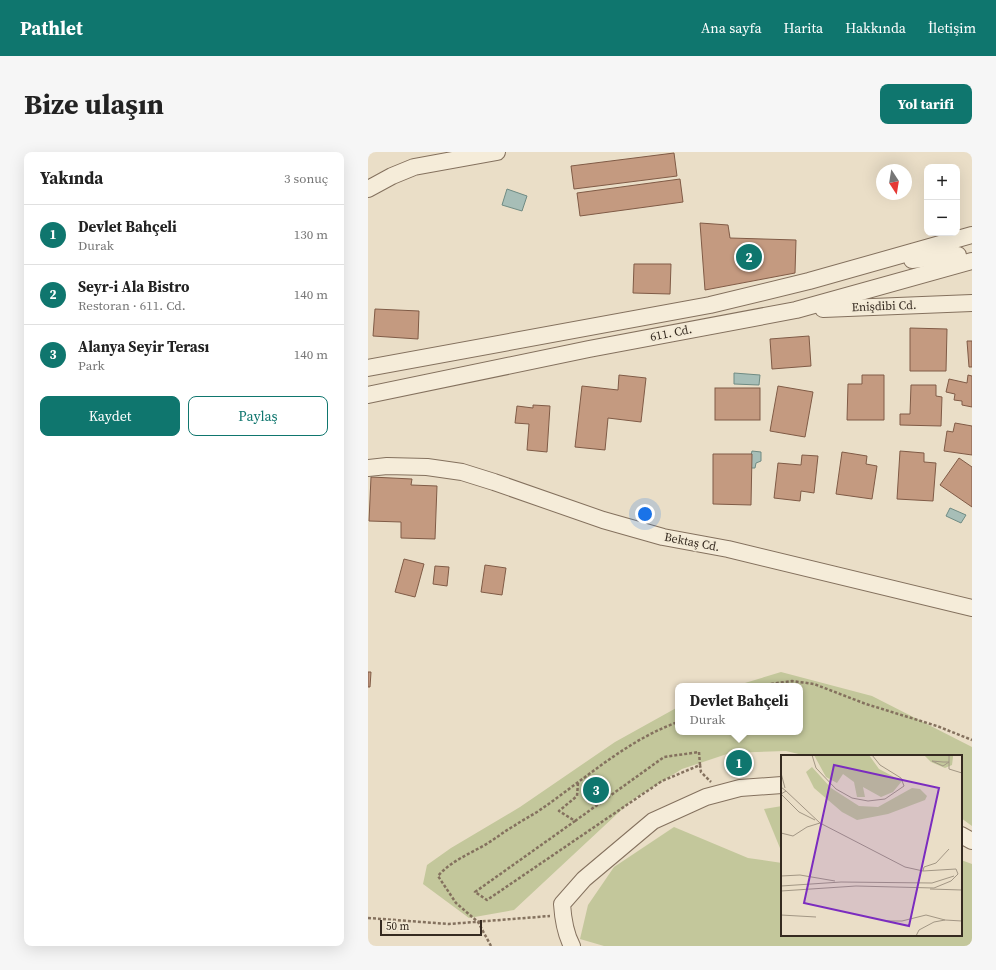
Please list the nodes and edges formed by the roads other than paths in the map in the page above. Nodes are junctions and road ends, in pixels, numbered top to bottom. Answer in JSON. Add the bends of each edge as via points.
{"nodes":[{"id":1,"x":497,"y":152,"type":"edge"},
{"id":2,"x":368,"y":189,"type":"edge"},
{"id":3,"x":972,"y":235,"type":"edge"},
{"id":4,"x":965,"y":258,"type":"edge"},
{"id":5,"x":870,"y":265,"type":"junction"},
{"id":6,"x":972,"y":303,"type":"edge"},
{"id":7,"x":796,"y":310,"type":"junction"},
{"id":8,"x":368,"y":368,"type":"edge"},
{"id":9,"x":368,"y":395,"type":"edge"},
{"id":10,"x":368,"y":468,"type":"edge"},
{"id":11,"x":972,"y":608,"type":"edge"},
{"id":12,"x":781,"y":785,"type":"edge"},
{"id":13,"x":962,"y":836,"type":"edge"},
{"id":14,"x":972,"y":841,"type":"edge"},
{"id":15,"x":572,"y":946,"type":"edge"}],
"edges":[{"from":1,"to":2,"type":"street","via":[[414,167]]},
{"from":3,"to":5,"type":"street","name":"611. Cd."},
{"from":4,"to":5,"type":"street"},
{"from":4,"to":7,"type":"street","name":"611. Cd."},
{"from":5,"to":8,"type":"street","name":"611. Cd.","via":[[710,305]]},
{"from":6,"to":7,"type":"street","name":"Enişdibi Cd."},
{"from":7,"to":9,"type":"street","name":"611. Cd.","via":[[589,349]]},
{"from":10,"to":11,"type":"street","name":"Bektaş Cd.","via":[[427,467],[462,472],[603,520],[663,537],[728,549]]},
{"from":12,"to":15,"type":"street","via":[[740,788],[706,797],[653,821],[584,879],[562,904]]},
{"from":13,"to":14,"type":"street"}]}
